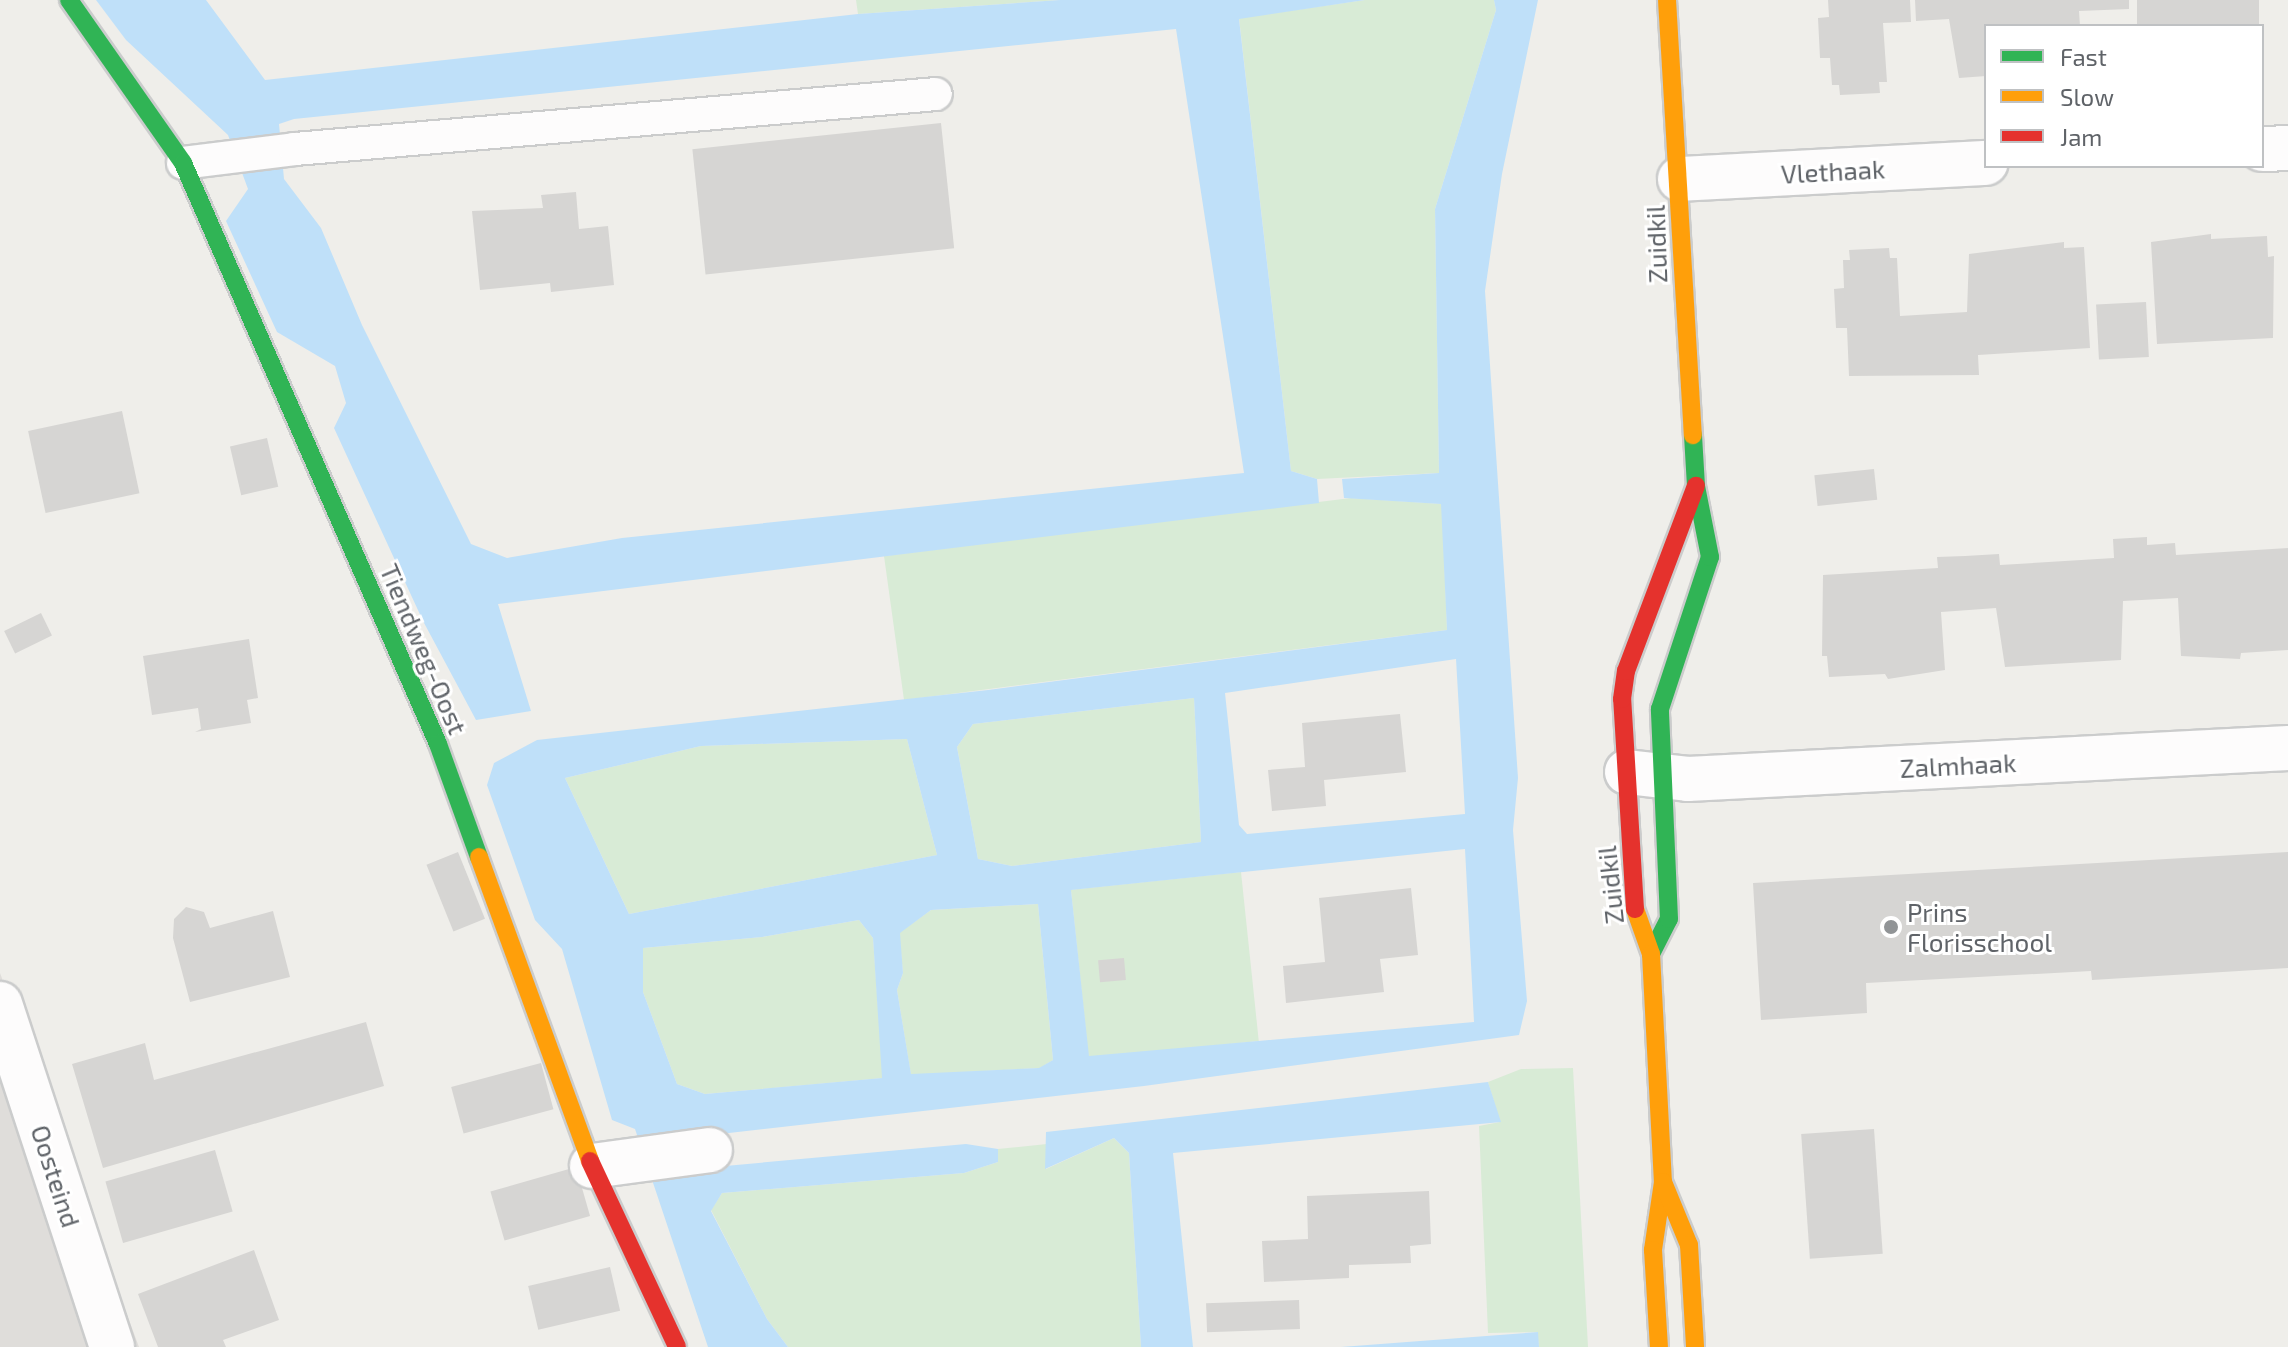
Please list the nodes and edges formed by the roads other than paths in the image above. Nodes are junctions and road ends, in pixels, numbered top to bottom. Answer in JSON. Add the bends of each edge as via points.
{"nodes":[{"id":1,"x":69,"y":0,"type":"edge"},
{"id":2,"x":1667,"y":0,"type":"edge"},
{"id":3,"x":936,"y":94,"type":"dead end"},
{"id":4,"x":2288,"y":148,"type":"edge"},
{"id":5,"x":2264,"y":149,"type":"edge"},
{"id":6,"x":192,"y":161,"type":"junction"},
{"id":7,"x":1984,"y":163,"type":"edge"},
{"id":8,"x":1680,"y":179,"type":"junction"},
{"id":9,"x":1696,"y":486,"type":"junction"},
{"id":10,"x":2288,"y":748,"type":"edge"},
{"id":11,"x":1645,"y":774,"type":"junction"},
{"id":12,"x":1651,"y":954,"type":"junction"},
{"id":13,"x":0,"y":1004,"type":"edge"},
{"id":14,"x":710,"y":1150,"type":"dead end"},
{"id":15,"x":592,"y":1166,"type":"junction"},
{"id":16,"x":1663,"y":1182,"type":"junction"},
{"id":17,"x":112,"y":1347,"type":"edge"},
{"id":18,"x":677,"y":1347,"type":"edge"},
{"id":19,"x":1659,"y":1347,"type":"edge"},
{"id":20,"x":1695,"y":1347,"type":"edge"}],
"edges":[{"from":1,"to":6,"type":"street","name":"Tiendweg-Oost"},
{"from":2,"to":8,"type":"street","name":"Zuidkil"},
{"from":3,"to":6,"type":"lane"},
{"from":4,"to":5,"type":"street"},
{"from":6,"to":15,"type":"street","name":"Tiendweg-Oost","via":[[438,744]]},
{"from":7,"to":8,"type":"street","name":"Vlethaak"},
{"from":8,"to":9,"type":"street","name":"Zuidkil"},
{"from":9,"to":11,"type":"street","name":"Zuidkil","via":[[1710,557],[1660,709]]},
{"from":9,"to":11,"type":"street","name":"Zuidkil","via":[[1626,671],[1622,699]]},
{"from":10,"to":11,"type":"street","name":"Zalmhaak"},
{"from":11,"to":12,"type":"street","name":"Zuidkil","via":[[1635,917]]},
{"from":11,"to":12,"type":"street","name":"Zuidkil","via":[[1669,919]]},
{"from":12,"to":16,"type":"street","name":"Zuidkil"},
{"from":13,"to":17,"type":"street","name":"Oosteind"},
{"from":14,"to":15,"type":"street"},
{"from":15,"to":18,"type":"street","name":"Tiendweg-Oost"},
{"from":16,"to":19,"type":"street","name":"Zuidkil","via":[[1653,1250]]},
{"from":16,"to":20,"type":"street","name":"Zuidkil","via":[[1689,1245]]}]}
